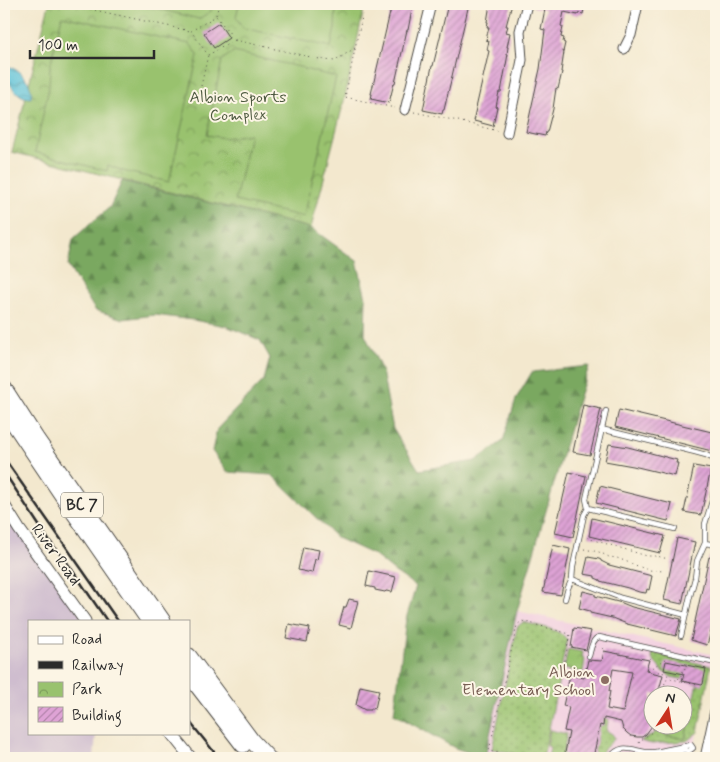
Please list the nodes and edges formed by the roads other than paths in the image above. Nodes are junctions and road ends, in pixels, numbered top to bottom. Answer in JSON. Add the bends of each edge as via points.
{"nodes":[{"id":1,"x":431,"y":4,"type":"edge"},
{"id":2,"x":527,"y":4,"type":"edge"},
{"id":3,"x":638,"y":4,"type":"edge"},
{"id":4,"x":624,"y":49,"type":"dead end"},
{"id":5,"x":405,"y":110,"type":"dead end"},
{"id":6,"x":507,"y":133,"type":"dead end"},
{"id":7,"x":4,"y":388,"type":"edge"},
{"id":8,"x":4,"y":409,"type":"edge"},
{"id":9,"x":606,"y":411,"type":"dead end"},
{"id":10,"x":601,"y":429,"type":"junction"},
{"id":11,"x":716,"y":460,"type":"edge"},
{"id":12,"x":716,"y":478,"type":"edge"},
{"id":13,"x":4,"y":505,"type":"edge"},
{"id":14,"x":588,"y":508,"type":"junction"},
{"id":15,"x":675,"y":530,"type":"dead end"},
{"id":16,"x":705,"y":543,"type":"junction"},
{"id":17,"x":716,"y":545,"type":"edge"},
{"id":18,"x":572,"y":579,"type":"junction"},
{"id":19,"x":565,"y":599,"type":"dead end"},
{"id":20,"x":686,"y":615,"type":"junction"},
{"id":21,"x":84,"y":620,"type":"edge"},
{"id":22,"x":148,"y":620,"type":"edge"},
{"id":23,"x":162,"y":620,"type":"edge"},
{"id":24,"x":681,"y":636,"type":"dead end"},
{"id":25,"x":589,"y":656,"type":"dead end"},
{"id":26,"x":190,"y":657,"type":"edge"},
{"id":27,"x":716,"y":663,"type":"edge"},
{"id":28,"x":190,"y":676,"type":"edge"},
{"id":29,"x":716,"y":710,"type":"edge"},
{"id":30,"x":172,"y":734,"type":"edge"},
{"id":31,"x":693,"y":748,"type":"junction"},
{"id":32,"x":710,"y":754,"type":"edge"},
{"id":33,"x":191,"y":758,"type":"edge"},
{"id":34,"x":254,"y":758,"type":"edge"},
{"id":35,"x":268,"y":758,"type":"edge"},
{"id":36,"x":610,"y":758,"type":"edge"},
{"id":37,"x":637,"y":758,"type":"edge"}],
"edges":[{"from":1,"to":5,"type":"street"},
{"from":2,"to":6,"type":"street","via":[[520,31],[522,60]]},
{"from":3,"to":4,"type":"street","via":[[631,35]]},
{"from":7,"to":23,"type":"highway","number":"BC 7"},
{"from":8,"to":22,"type":"highway","number":"BC 7"},
{"from":9,"to":10,"type":"lane"},
{"from":10,"to":11,"type":"lane"},
{"from":10,"to":14,"type":"lane","via":[[586,499]]},
{"from":12,"to":16,"type":"lane","via":[[705,524]]},
{"from":13,"to":21,"type":"street","name":"River Road"},
{"from":14,"to":15,"type":"lane"},
{"from":14,"to":18,"type":"lane"},
{"from":16,"to":17,"type":"lane"},
{"from":16,"to":20,"type":"lane","via":[[697,561]]},
{"from":18,"to":19,"type":"lane"},
{"from":18,"to":20,"type":"lane","via":[[621,598]]},
{"from":20,"to":24,"type":"lane"},
{"from":25,"to":27,"type":"lane","via":[[593,641],[600,637]]},
{"from":26,"to":35,"type":"highway"},
{"from":28,"to":34,"type":"highway"},
{"from":29,"to":32,"type":"street"},
{"from":30,"to":33,"type":"street"},
{"from":31,"to":32,"type":"lane"},
{"from":31,"to":36,"type":"lane","via":[[691,745],[652,753],[627,748],[620,749]]},
{"from":31,"to":37,"type":"lane"}]}
